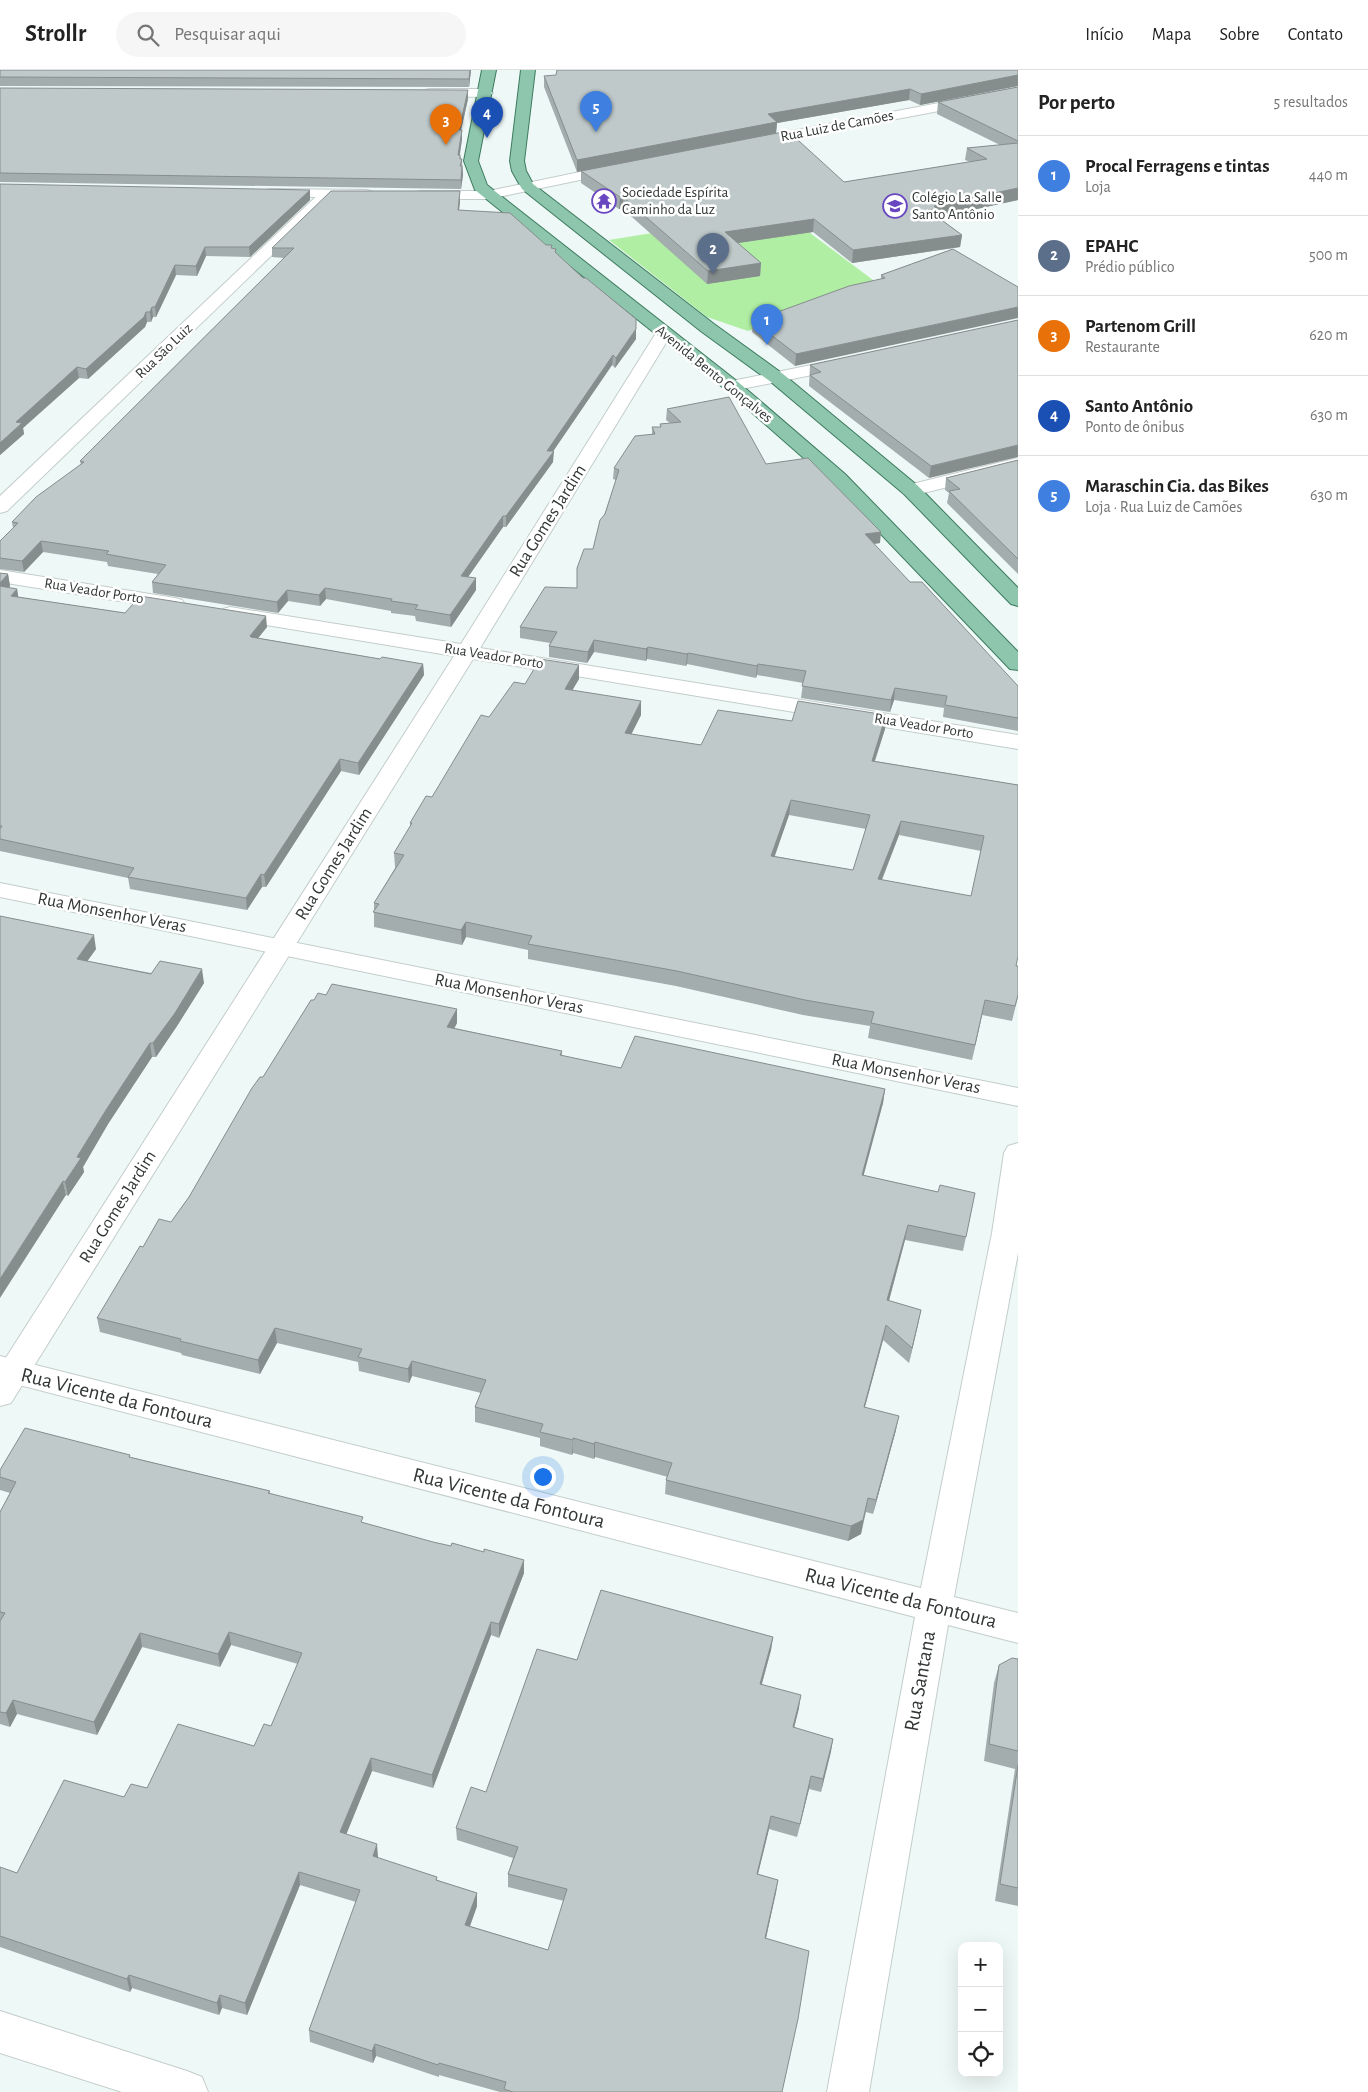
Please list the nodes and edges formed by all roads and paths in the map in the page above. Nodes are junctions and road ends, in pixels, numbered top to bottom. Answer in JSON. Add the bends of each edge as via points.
{"nodes":[{"id":1,"x":489,"y":70,"type":"edge"},
{"id":2,"x":528,"y":70,"type":"edge"},
{"id":3,"x":417,"y":92,"type":"edge"},
{"id":4,"x":1018,"y":92,"type":"edge"},
{"id":5,"x":486,"y":93,"type":"junction"},
{"id":6,"x":742,"y":144,"type":"edge"},
{"id":7,"x":634,"y":165,"type":"edge"},
{"id":8,"x":527,"y":186,"type":"junction"},
{"id":9,"x":257,"y":192,"type":"edge"},
{"id":10,"x":327,"y":194,"type":"junction"},
{"id":11,"x":376,"y":194,"type":"edge"},
{"id":12,"x":406,"y":194,"type":"edge"},
{"id":13,"x":489,"y":195,"type":"junction"},
{"id":14,"x":664,"y":333,"type":"junction"},
{"id":15,"x":862,"y":359,"type":"edge"},
{"id":16,"x":777,"y":378,"type":"junction"},
{"id":17,"x":732,"y":386,"type":"junction"},
{"id":18,"x":1018,"y":464,"type":"edge"},
{"id":19,"x":912,"y":490,"type":"junction"},
{"id":20,"x":0,"y":507,"type":"edge"},
{"id":21,"x":0,"y":576,"type":"edge"},
{"id":22,"x":1018,"y":600,"type":"edge"},
{"id":23,"x":467,"y":652,"type":"junction"},
{"id":24,"x":1018,"y":664,"type":"edge"},
{"id":25,"x":1018,"y":742,"type":"edge"},
{"id":26,"x":0,"y":890,"type":"edge"},
{"id":27,"x":282,"y":948,"type":"junction"},
{"id":28,"x":1018,"y":1097,"type":"edge"},
{"id":29,"x":1018,"y":1153,"type":"edge"},
{"id":30,"x":1012,"y":1236,"type":"edge"},
{"id":31,"x":1009,"y":1272,"type":"edge"},
{"id":32,"x":5,"y":1378,"type":"edge"},
{"id":33,"x":934,"y":1607,"type":"junction"},
{"id":34,"x":1018,"y":1628,"type":"edge"},
{"id":35,"x":0,"y":2032,"type":"edge"},
{"id":36,"x":187,"y":2092,"type":"edge"},
{"id":37,"x":848,"y":2092,"type":"edge"}],
"edges":[{"from":1,"to":5,"type":"main road","name":"Avenida Bento Gonçalves"},
{"from":2,"to":8,"type":"main road","name":"Avenida Bento Gonçalves","via":[[517,161]]},
{"from":3,"to":5,"type":"street"},
{"from":4,"to":6,"type":"street","name":"Rua Luiz de Camões"},
{"from":5,"to":13,"type":"main road","name":"Avenida Bento Gonçalves","via":[[471,161],[480,187]]},
{"from":7,"to":8,"type":"street"},
{"from":8,"to":13,"type":"street"},
{"from":8,"to":16,"type":"main road","name":"Avenida Bento Gonçalves"},
{"from":9,"to":10,"type":"street"},
{"from":10,"to":11,"type":"street"},
{"from":10,"to":20,"type":"street","name":"Rua São Luiz"},
{"from":12,"to":13,"type":"street"},
{"from":13,"to":14,"type":"main road","name":"Avenida Bento Gonçalves"},
{"from":14,"to":17,"type":"main road","name":"Avenida Bento Gonçalves"},
{"from":14,"to":23,"type":"street","name":"Rua Gomes Jardim"},
{"from":15,"to":16,"type":"street"},
{"from":16,"to":17,"type":"street"},
{"from":16,"to":19,"type":"main road","name":"Avenida Bento Gonçalves"},
{"from":17,"to":24,"type":"main road","name":"Avenida Bento Gonçalves","via":[[838,478]]},
{"from":18,"to":19,"type":"street"},
{"from":19,"to":22,"type":"main road","name":"Avenida Bento Gonçalves"},
{"from":21,"to":23,"type":"street","name":"Rua Veador Porto"},
{"from":23,"to":25,"type":"street","name":"Rua Veador Porto"},
{"from":23,"to":27,"type":"street","name":"Rua Gomes Jardim"},
{"from":26,"to":27,"type":"street","name":"Rua Monsenhor Veras"},
{"from":27,"to":28,"type":"street","name":"Rua Monsenhor Veras"},
{"from":27,"to":32,"type":"street","name":"Rua Gomes Jardim"},
{"from":29,"to":30,"type":"street","name":"Rua Santana"},
{"from":30,"to":31,"type":"street","name":"Rua Santana"},
{"from":31,"to":33,"type":"street","name":"Rua Santana"},
{"from":32,"to":33,"type":"street","name":"Rua Vicente da Fontoura"},
{"from":33,"to":34,"type":"street","name":"Rua Vicente da Fontoura"},
{"from":33,"to":37,"type":"street","name":"Rua Santana"},
{"from":35,"to":36,"type":"street"}]}
